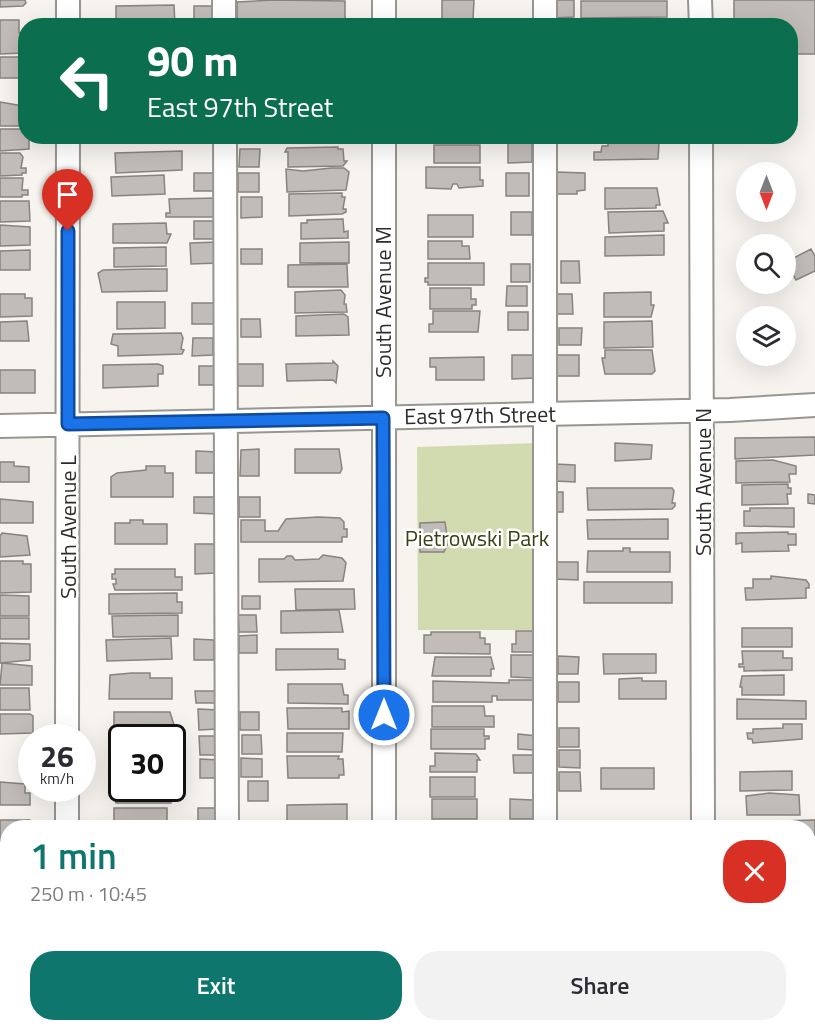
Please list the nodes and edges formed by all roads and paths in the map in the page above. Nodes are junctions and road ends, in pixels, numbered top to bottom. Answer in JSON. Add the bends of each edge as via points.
{"nodes":[{"id":1,"x":68,"y":0,"type":"edge"},
{"id":2,"x":224,"y":0,"type":"edge"},
{"id":3,"x":384,"y":0,"type":"edge"},
{"id":4,"x":544,"y":0,"type":"edge"},
{"id":5,"x":700,"y":0,"type":"edge"},
{"id":6,"x":68,"y":18,"type":"edge"},
{"id":7,"x":224,"y":18,"type":"edge"},
{"id":8,"x":384,"y":18,"type":"edge"},
{"id":9,"x":545,"y":18,"type":"edge"},
{"id":10,"x":700,"y":18,"type":"edge"},
{"id":11,"x":68,"y":144,"type":"edge"},
{"id":12,"x":225,"y":144,"type":"edge"},
{"id":13,"x":384,"y":144,"type":"edge"},
{"id":14,"x":545,"y":144,"type":"edge"},
{"id":15,"x":701,"y":144,"type":"edge"},
{"id":16,"x":815,"y":405,"type":"edge"},
{"id":17,"x":703,"y":410,"type":"junction"},
{"id":18,"x":546,"y":414,"type":"junction"},
{"id":19,"x":383,"y":418,"type":"junction"},
{"id":20,"x":226,"y":421,"type":"junction"},
{"id":21,"x":68,"y":424,"type":"junction"},
{"id":22,"x":0,"y":426,"type":"edge"},
{"id":23,"x":67,"y":724,"type":"edge"},
{"id":24,"x":67,"y":802,"type":"edge"},
{"id":25,"x":67,"y":820,"type":"edge"},
{"id":26,"x":227,"y":820,"type":"edge"},
{"id":27,"x":384,"y":820,"type":"edge"},
{"id":28,"x":544,"y":820,"type":"edge"},
{"id":29,"x":703,"y":820,"type":"edge"}],
"edges":[{"from":1,"to":6,"type":"street"},
{"from":2,"to":7,"type":"street"},
{"from":3,"to":8,"type":"street"},
{"from":4,"to":9,"type":"street"},
{"from":5,"to":10,"type":"street"},
{"from":11,"to":21,"type":"street","name":"South Avenue L"},
{"from":12,"to":20,"type":"street"},
{"from":13,"to":19,"type":"street","name":"South Avenue M"},
{"from":14,"to":18,"type":"street"},
{"from":15,"to":17,"type":"street","name":"South Avenue N"},
{"from":16,"to":17,"type":"street","name":"East 97th Street"},
{"from":17,"to":18,"type":"street","name":"East 97th Street"},
{"from":17,"to":29,"type":"street","name":"South Avenue N"},
{"from":18,"to":19,"type":"street","name":"East 97th Street"},
{"from":18,"to":28,"type":"street"},
{"from":19,"to":20,"type":"street","name":"East 97th Street"},
{"from":19,"to":27,"type":"street","name":"South Avenue M"},
{"from":20,"to":21,"type":"street","name":"East 97th Street"},
{"from":20,"to":26,"type":"street"},
{"from":21,"to":22,"type":"street","name":"East 97th Street"},
{"from":21,"to":23,"type":"street","name":"South Avenue L"},
{"from":24,"to":25,"type":"street"}]}
